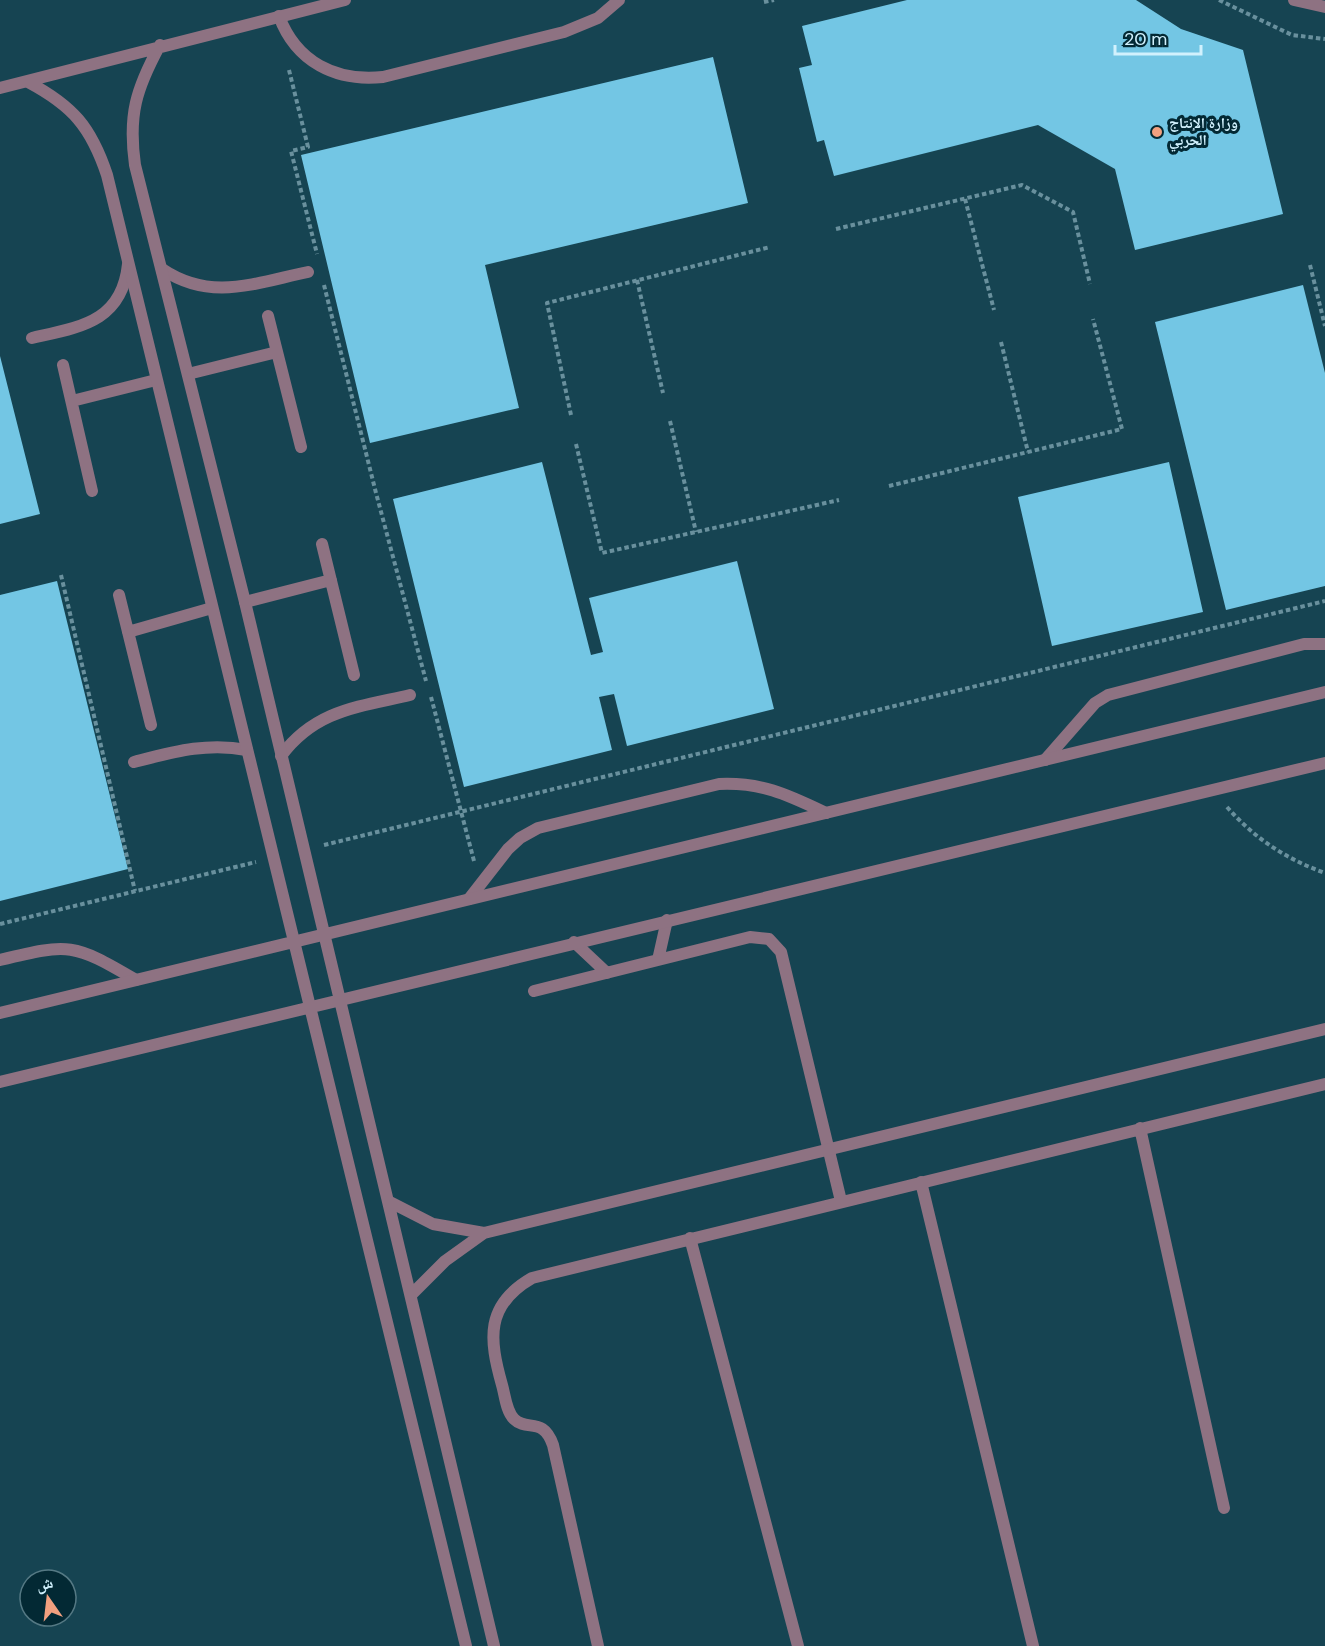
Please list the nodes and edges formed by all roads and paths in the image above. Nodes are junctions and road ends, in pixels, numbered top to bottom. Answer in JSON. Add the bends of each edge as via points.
{"nodes":[{"id":1,"x":345,"y":0,"type":"edge"},
{"id":2,"x":619,"y":0,"type":"edge"},
{"id":3,"x":774,"y":0,"type":"edge"},
{"id":4,"x":1219,"y":0,"type":"edge"},
{"id":5,"x":1294,"y":0,"type":"edge"},
{"id":6,"x":764,"y":2,"type":"dead end"},
{"id":7,"x":1325,"y":7,"type":"edge"},
{"id":8,"x":279,"y":16,"type":"junction"},
{"id":9,"x":1325,"y":39,"type":"edge"},
{"id":10,"x":160,"y":45,"type":"junction"},
{"id":11,"x":287,"y":60,"type":"dead end"},
{"id":12,"x":28,"y":82,"type":"junction"},
{"id":13,"x":0,"y":88,"type":"edge"},
{"id":14,"x":965,"y":199,"type":"junction"},
{"id":15,"x":836,"y":229,"type":"dead end"},
{"id":16,"x":770,"y":247,"type":"dead end"},
{"id":17,"x":317,"y":256,"type":"dead end"},
{"id":18,"x":128,"y":262,"type":"junction"},
{"id":19,"x":1310,"y":265,"type":"dead end"},
{"id":20,"x":162,"y":269,"type":"junction"},
{"id":21,"x":308,"y":272,"type":"dead end"},
{"id":22,"x":323,"y":279,"type":"dead end"},
{"id":23,"x":637,"y":280,"type":"junction"},
{"id":24,"x":1090,"y":284,"type":"dead end"},
{"id":25,"x":994,"y":310,"type":"dead end"},
{"id":26,"x":268,"y":316,"type":"dead end"},
{"id":27,"x":1093,"y":319,"type":"dead end"},
{"id":28,"x":1325,"y":326,"type":"edge"},
{"id":29,"x":32,"y":338,"type":"dead end"},
{"id":30,"x":1000,"y":342,"type":"dead end"},
{"id":31,"x":277,"y":352,"type":"junction"},
{"id":32,"x":63,"y":365,"type":"dead end"},
{"id":33,"x":188,"y":374,"type":"junction"},
{"id":34,"x":156,"y":380,"type":"junction"},
{"id":35,"x":663,"y":393,"type":"dead end"},
{"id":36,"x":72,"y":401,"type":"junction"},
{"id":37,"x":571,"y":415,"type":"dead end"},
{"id":38,"x":670,"y":422,"type":"dead end"},
{"id":39,"x":576,"y":444,"type":"dead end"},
{"id":40,"x":301,"y":447,"type":"dead end"},
{"id":41,"x":1028,"y":452,"type":"junction"},
{"id":42,"x":889,"y":486,"type":"dead end"},
{"id":43,"x":92,"y":491,"type":"dead end"},
{"id":44,"x":839,"y":500,"type":"dead end"},
{"id":45,"x":696,"y":532,"type":"junction"},
{"id":46,"x":322,"y":544,"type":"dead end"},
{"id":47,"x":61,"y":575,"type":"dead end"},
{"id":48,"x":331,"y":580,"type":"junction"},
{"id":49,"x":119,"y":595,"type":"dead end"},
{"id":50,"x":1325,"y":601,"type":"edge"},
{"id":51,"x":245,"y":602,"type":"junction"},
{"id":52,"x":212,"y":608,"type":"junction"},
{"id":53,"x":128,"y":632,"type":"junction"},
{"id":54,"x":1325,"y":644,"type":"edge"},
{"id":55,"x":354,"y":675,"type":"dead end"},
{"id":56,"x":1325,"y":692,"type":"edge"},
{"id":57,"x":410,"y":695,"type":"dead end"},
{"id":58,"x":151,"y":725,"type":"dead end"},
{"id":59,"x":246,"y":750,"type":"junction"},
{"id":60,"x":281,"y":756,"type":"junction"},
{"id":61,"x":1045,"y":760,"type":"junction"},
{"id":62,"x":134,"y":762,"type":"dead end"},
{"id":63,"x":1325,"y":763,"type":"edge"},
{"id":64,"x":1214,"y":790,"type":"junction"},
{"id":65,"x":461,"y":812,"type":"junction"},
{"id":66,"x":825,"y":813,"type":"junction"},
{"id":67,"x":303,"y":850,"type":"junction"},
{"id":68,"x":272,"y":858,"type":"junction"},
{"id":69,"x":1325,"y":873,"type":"edge"},
{"id":70,"x":480,"y":885,"type":"junction"},
{"id":71,"x":135,"y":891,"type":"junction"},
{"id":72,"x":469,"y":899,"type":"junction"},
{"id":73,"x":667,"y":920,"type":"junction"},
{"id":74,"x":0,"y":924,"type":"edge"},
{"id":75,"x":324,"y":935,"type":"junction"},
{"id":76,"x":293,"y":942,"type":"junction"},
{"id":77,"x":574,"y":942,"type":"junction"},
{"id":78,"x":0,"y":960,"type":"edge"},
{"id":79,"x":658,"y":960,"type":"junction"},
{"id":80,"x":607,"y":973,"type":"junction"},
{"id":81,"x":136,"y":980,"type":"junction"},
{"id":82,"x":534,"y":991,"type":"dead end"},
{"id":83,"x":339,"y":999,"type":"junction"},
{"id":84,"x":309,"y":1006,"type":"junction"},
{"id":85,"x":0,"y":1014,"type":"edge"},
{"id":86,"x":1325,"y":1029,"type":"edge"},
{"id":87,"x":0,"y":1082,"type":"edge"},
{"id":88,"x":1325,"y":1084,"type":"edge"},
{"id":89,"x":1140,"y":1128,"type":"junction"},
{"id":90,"x":829,"y":1148,"type":"junction"},
{"id":91,"x":921,"y":1182,"type":"junction"},
{"id":92,"x":388,"y":1201,"type":"junction"},
{"id":93,"x":841,"y":1201,"type":"junction"},
{"id":94,"x":484,"y":1233,"type":"junction"},
{"id":95,"x":690,"y":1238,"type":"junction"},
{"id":96,"x":411,"y":1295,"type":"junction"},
{"id":97,"x":1224,"y":1508,"type":"dead end"},
{"id":98,"x":466,"y":1646,"type":"edge"},
{"id":99,"x":494,"y":1646,"type":"edge"},
{"id":100,"x":598,"y":1646,"type":"edge"},
{"id":101,"x":798,"y":1646,"type":"edge"},
{"id":102,"x":1033,"y":1646,"type":"edge"}],
"edges":[{"from":1,"to":8,"type":"street"},
{"from":2,"to":8,"type":"street","via":[[598,18],[564,32],[364,79],[327,71],[312,62],[290,38]]},
{"from":3,"to":6,"type":"path"},
{"from":4,"to":9,"type":"path","via":[[1292,35]]},
{"from":5,"to":7,"type":"street"},
{"from":8,"to":10,"type":"street"},
{"from":10,"to":12,"type":"street"},
{"from":10,"to":20,"type":"street","via":[[134,104],[131,135]]},
{"from":11,"to":17,"type":"path","via":[[308,147],[291,151]]},
{"from":12,"to":13,"type":"street"},
{"from":12,"to":18,"type":"street","via":[[57,97],[80,119],[97,146]]},
{"from":14,"to":15,"type":"path"},
{"from":14,"to":24,"type":"path","via":[[1022,185],[1073,212]]},
{"from":14,"to":25,"type":"path"},
{"from":16,"to":23,"type":"path"},
{"from":18,"to":29,"type":"street","via":[[122,291],[103,315],[77,327]]},
{"from":18,"to":34,"type":"street"},
{"from":19,"to":28,"type":"path"},
{"from":20,"to":21,"type":"street","via":[[190,284],[223,289]]},
{"from":20,"to":33,"type":"street"},
{"from":22,"to":65,"type":"path"},
{"from":23,"to":35,"type":"path"},
{"from":23,"to":37,"type":"path","via":[[547,303]]},
{"from":26,"to":31,"type":"street"},
{"from":27,"to":41,"type":"path","via":[[1122,429]]},
{"from":30,"to":41,"type":"path"},
{"from":31,"to":33,"type":"street"},
{"from":31,"to":40,"type":"street"},
{"from":32,"to":36,"type":"street"},
{"from":33,"to":51,"type":"street"},
{"from":34,"to":36,"type":"street"},
{"from":34,"to":52,"type":"street"},
{"from":36,"to":43,"type":"street"},
{"from":38,"to":45,"type":"path"},
{"from":39,"to":45,"type":"path","via":[[602,553]]},
{"from":41,"to":42,"type":"path"},
{"from":44,"to":45,"type":"path"},
{"from":46,"to":48,"type":"street"},
{"from":47,"to":71,"type":"path"},
{"from":48,"to":51,"type":"street"},
{"from":48,"to":55,"type":"street"},
{"from":49,"to":53,"type":"street"},
{"from":50,"to":65,"type":"path"},
{"from":51,"to":60,"type":"street"},
{"from":52,"to":53,"type":"street"},
{"from":52,"to":59,"type":"street"},
{"from":53,"to":58,"type":"street"},
{"from":54,"to":61,"type":"street","via":[[1304,644],[1108,694],[1095,703]]},
{"from":56,"to":61,"type":"street"},
{"from":57,"to":60,"type":"street","via":[[317,721],[303,730]]},
{"from":59,"to":62,"type":"street","via":[[198,746]]},
{"from":59,"to":68,"type":"street"},
{"from":60,"to":67,"type":"street"},
{"from":61,"to":66,"type":"street"},
{"from":63,"to":64,"type":"street"},
{"from":64,"to":69,"type":"path","via":[[1227,808],[1262,840],[1281,854]]},
{"from":64,"to":73,"type":"street"},
{"from":65,"to":67,"type":"path"},
{"from":65,"to":70,"type":"path"},
{"from":66,"to":70,"type":"street","via":[[762,786],[719,784],[538,828],[508,849]]},
{"from":66,"to":72,"type":"street"},
{"from":67,"to":75,"type":"street"},
{"from":68,"to":71,"type":"path"},
{"from":68,"to":76,"type":"street"},
{"from":70,"to":72,"type":"street"},
{"from":71,"to":74,"type":"path"},
{"from":72,"to":75,"type":"street"},
{"from":73,"to":77,"type":"street"},
{"from":73,"to":79,"type":"street"},
{"from":75,"to":76,"type":"street"},
{"from":75,"to":83,"type":"street"},
{"from":76,"to":81,"type":"street"},
{"from":76,"to":84,"type":"street"},
{"from":77,"to":80,"type":"street"},
{"from":77,"to":83,"type":"street"},
{"from":78,"to":81,"type":"street","via":[[66,947],[98,958]]},
{"from":79,"to":80,"type":"street"},
{"from":79,"to":90,"type":"street","via":[[750,937],[769,939],[776,944]]},
{"from":80,"to":82,"type":"street"},
{"from":81,"to":85,"type":"street"},
{"from":83,"to":84,"type":"street"},
{"from":83,"to":92,"type":"street"},
{"from":84,"to":87,"type":"street"},
{"from":84,"to":98,"type":"street"},
{"from":86,"to":90,"type":"street"},
{"from":88,"to":89,"type":"street"},
{"from":89,"to":91,"type":"street"},
{"from":89,"to":97,"type":"street"},
{"from":90,"to":93,"type":"street"},
{"from":90,"to":94,"type":"street"},
{"from":91,"to":93,"type":"street"},
{"from":91,"to":102,"type":"street"},
{"from":92,"to":94,"type":"street","via":[[433,1224]]},
{"from":92,"to":96,"type":"street"},
{"from":93,"to":95,"type":"street"},
{"from":94,"to":96,"type":"street","via":[[445,1261]]},
{"from":95,"to":100,"type":"street","via":[[532,1278],[510,1294],[496,1318],[492,1346],[512,1417],[545,1430],[553,1445]]},
{"from":95,"to":101,"type":"street"},
{"from":96,"to":99,"type":"street"}]}
